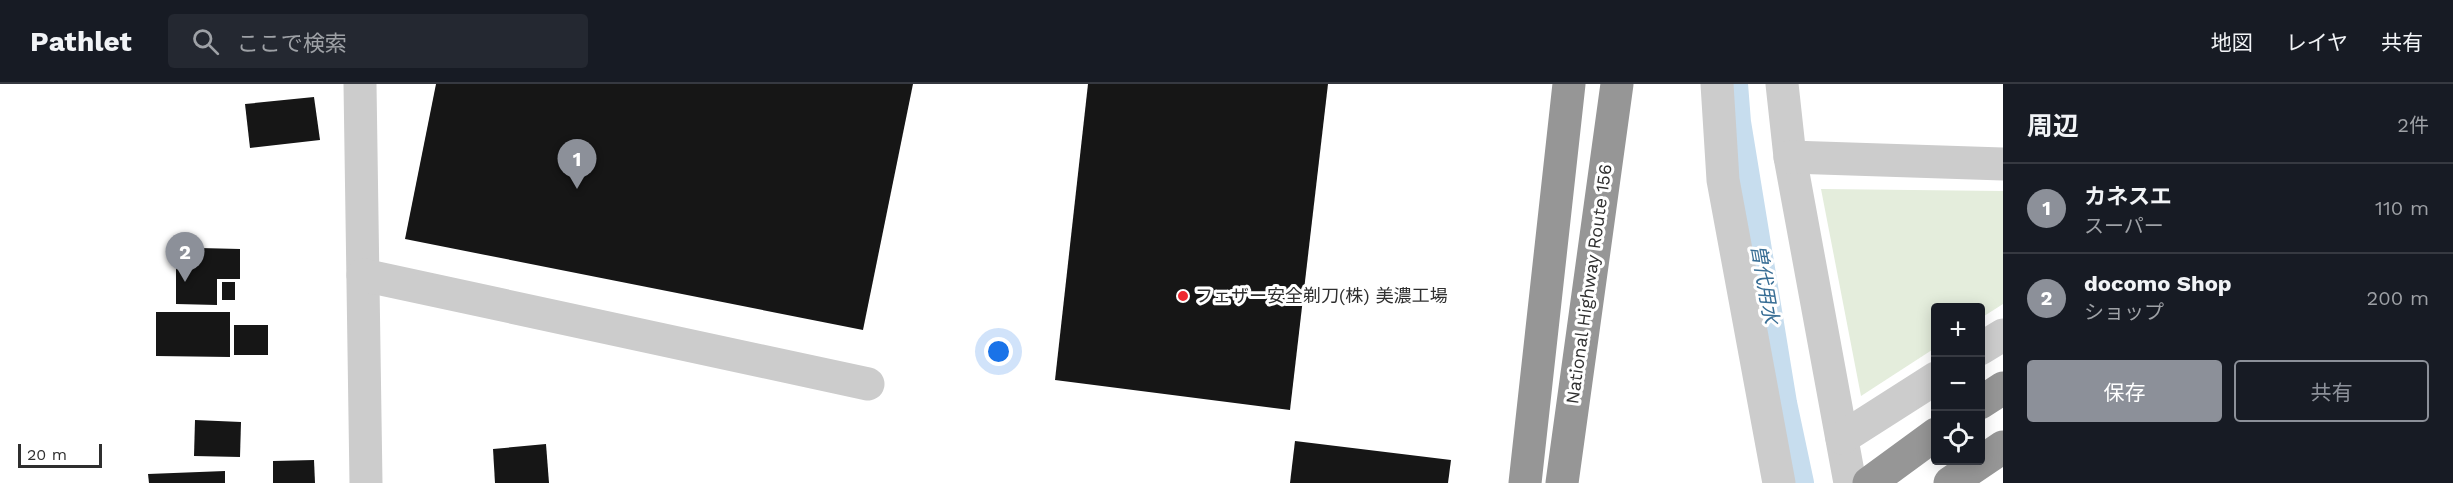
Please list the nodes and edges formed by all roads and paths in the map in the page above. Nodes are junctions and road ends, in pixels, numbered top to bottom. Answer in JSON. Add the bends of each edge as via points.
{"nodes":[{"id":1,"x":360,"y":84,"type":"edge"},
{"id":2,"x":1569,"y":84,"type":"edge"},
{"id":3,"x":1617,"y":84,"type":"edge"},
{"id":4,"x":1717,"y":84,"type":"edge"},
{"id":5,"x":1782,"y":84,"type":"edge"},
{"id":6,"x":1790,"y":157,"type":"junction"},
{"id":7,"x":2003,"y":164,"type":"edge"},
{"id":8,"x":363,"y":275,"type":"junction"},
{"id":9,"x":2003,"y":335,"type":"edge"},
{"id":10,"x":1985,"y":347,"type":"edge"},
{"id":11,"x":1931,"y":381,"type":"edge"},
{"id":12,"x":868,"y":384,"type":"dead end"},
{"id":13,"x":2003,"y":388,"type":"edge"},
{"id":14,"x":1985,"y":400,"type":"edge"},
{"id":15,"x":1931,"y":437,"type":"edge"},
{"id":16,"x":1842,"y":438,"type":"junction"},
{"id":17,"x":2003,"y":447,"type":"edge"},
{"id":18,"x":1770,"y":478,"type":"edge"},
{"id":19,"x":366,"y":483,"type":"edge"},
{"id":20,"x":1525,"y":483,"type":"edge"},
{"id":21,"x":1562,"y":483,"type":"edge"},
{"id":22,"x":1850,"y":483,"type":"edge"},
{"id":23,"x":1869,"y":483,"type":"edge"},
{"id":24,"x":1950,"y":483,"type":"edge"}],
"edges":[{"from":1,"to":8,"type":"street"},
{"from":2,"to":20,"type":"highway"},
{"from":3,"to":21,"type":"highway","name":"National Highway Route 156"},
{"from":4,"to":18,"type":"street","via":[[1723,180]]},
{"from":5,"to":6,"type":"street"},
{"from":6,"to":7,"type":"street"},
{"from":6,"to":16,"type":"street"},
{"from":8,"to":12,"type":"street"},
{"from":8,"to":19,"type":"street"},
{"from":9,"to":10,"type":"street"},
{"from":11,"to":16,"type":"street"},
{"from":13,"to":14,"type":"highway"},
{"from":15,"to":23,"type":"highway"},
{"from":16,"to":22,"type":"street"},
{"from":17,"to":24,"type":"highway"}]}
